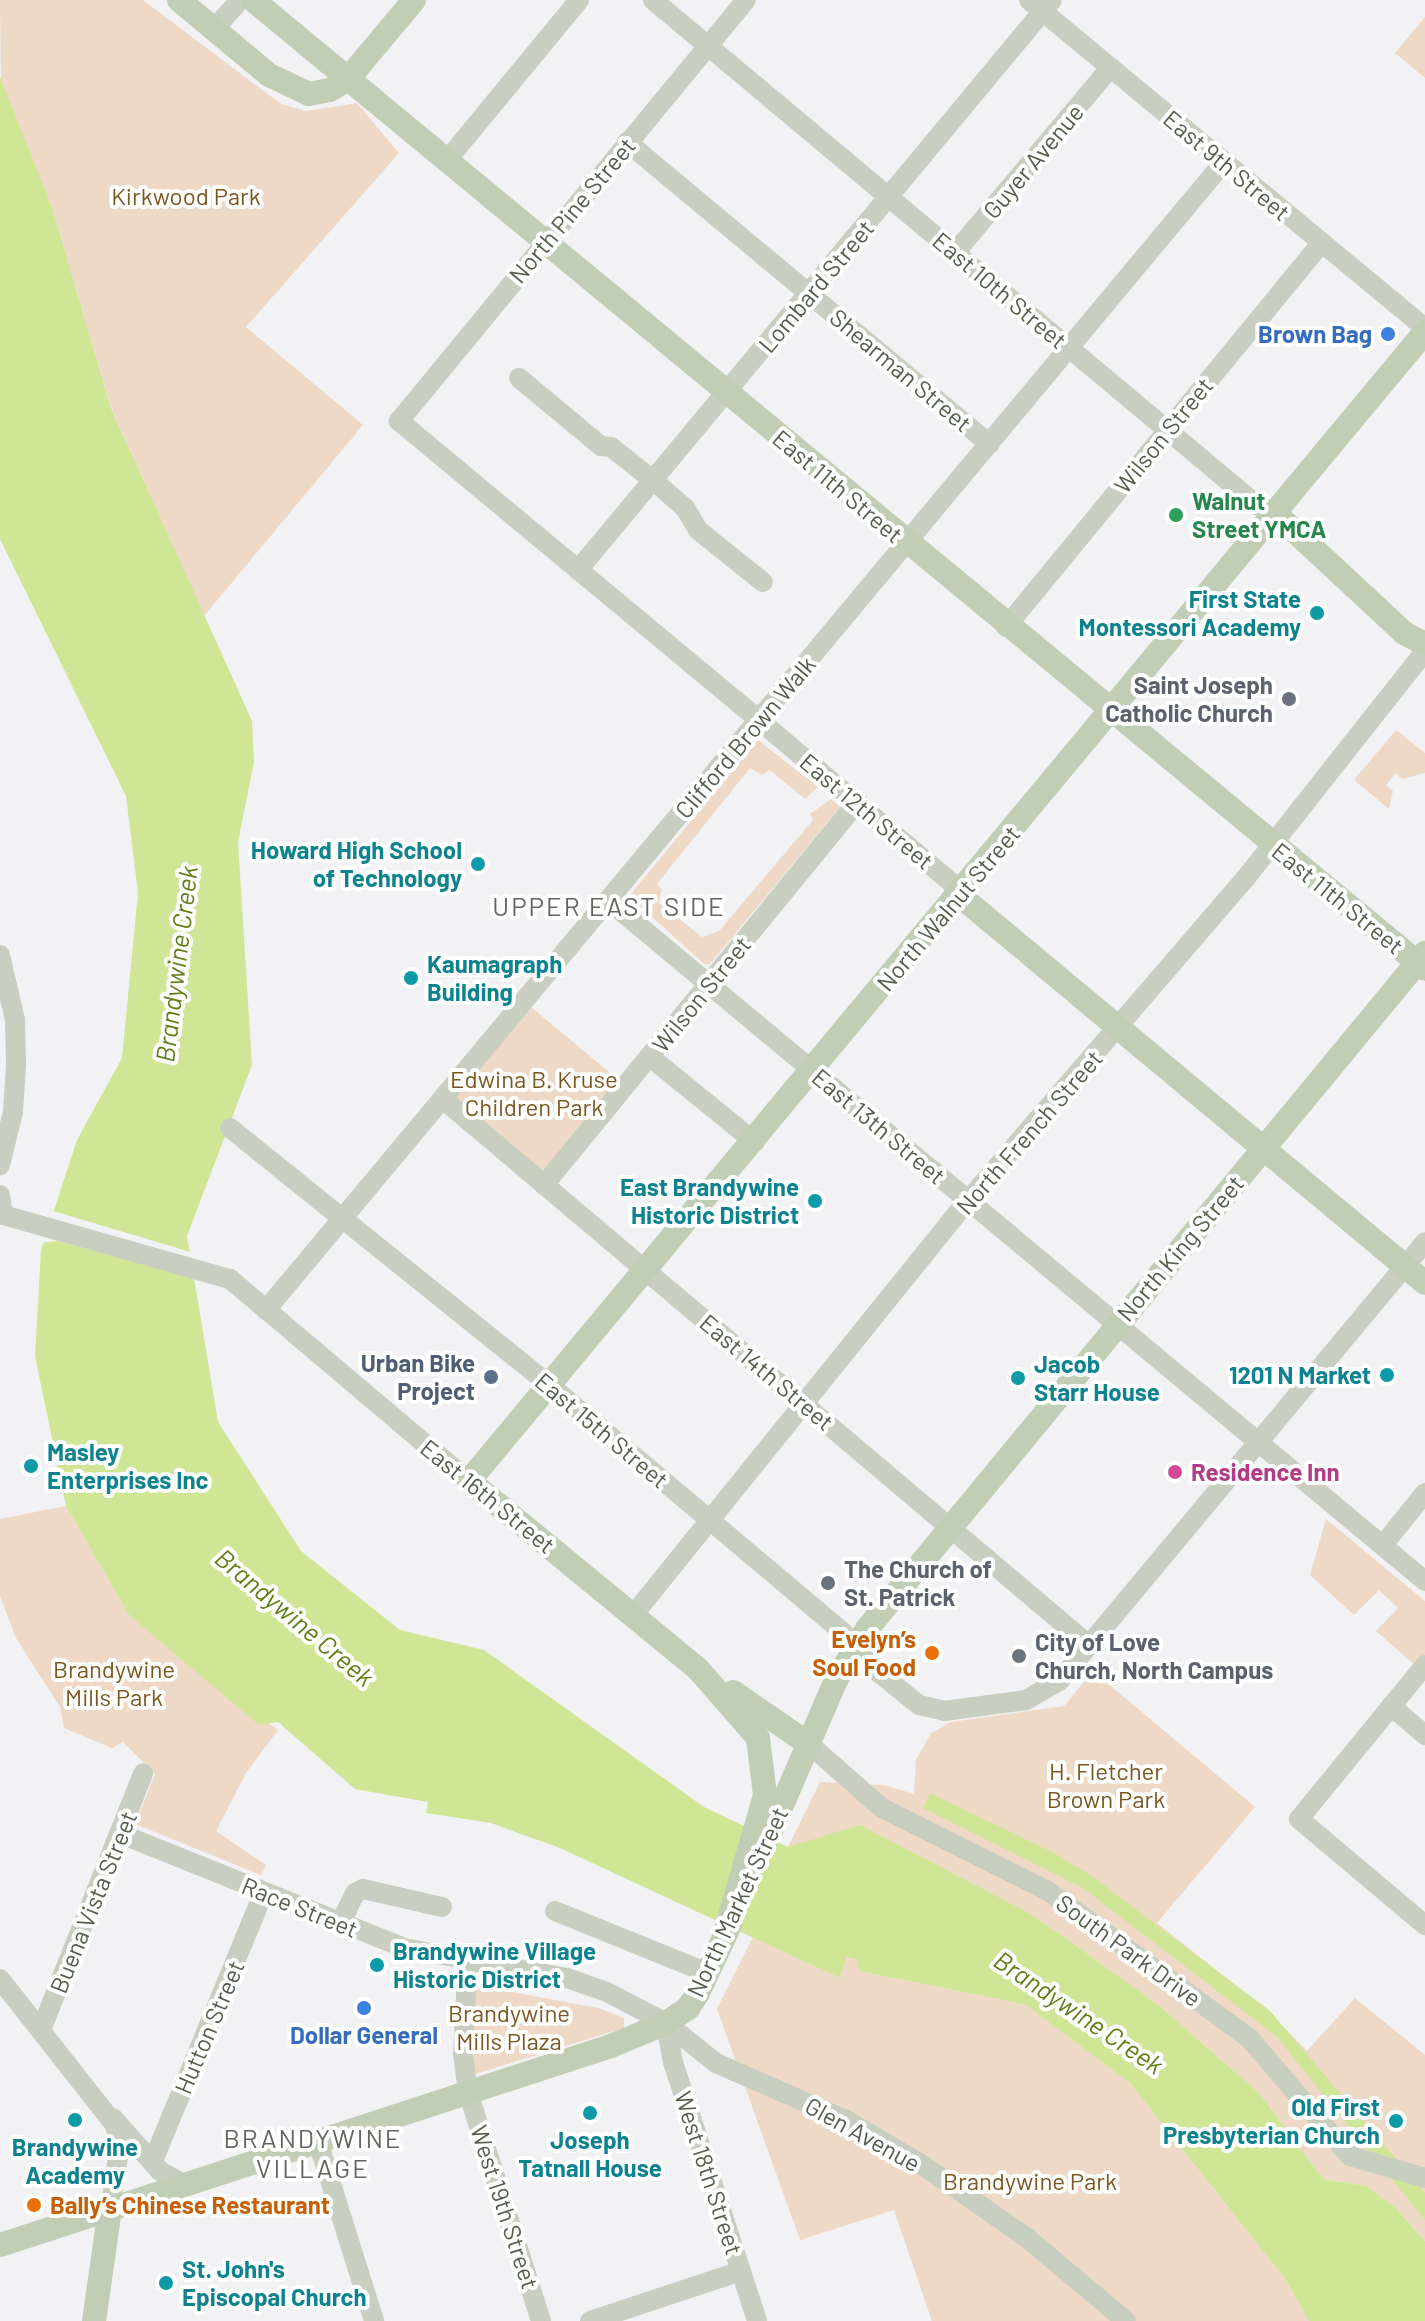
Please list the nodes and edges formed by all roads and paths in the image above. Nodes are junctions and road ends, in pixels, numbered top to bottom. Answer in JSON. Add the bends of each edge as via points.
{"nodes":[{"id":1,"x":179,"y":0,"type":"edge"},
{"id":2,"x":240,"y":0,"type":"edge"},
{"id":3,"x":253,"y":0,"type":"edge"},
{"id":4,"x":414,"y":0,"type":"edge"},
{"id":5,"x":579,"y":0,"type":"edge"},
{"id":6,"x":653,"y":0,"type":"edge"},
{"id":7,"x":746,"y":0,"type":"edge"},
{"id":8,"x":1041,"y":4,"type":"edge"},
{"id":9,"x":214,"y":29,"type":"junction"},
{"id":10,"x":708,"y":46,"type":"junction"},
{"id":11,"x":1110,"y":68,"type":"junction"},
{"id":12,"x":348,"y":79,"type":"junction"},
{"id":13,"x":627,"y":142,"type":"junction"},
{"id":14,"x":448,"y":159,"type":"junction"},
{"id":15,"x":1224,"y":162,"type":"junction"},
{"id":16,"x":889,"y":197,"type":"junction"},
{"id":17,"x":546,"y":242,"type":"junction"},
{"id":18,"x":1321,"y":243,"type":"junction"},
{"id":19,"x":954,"y":254,"type":"junction"},
{"id":20,"x":809,"y":294,"type":"junction"},
{"id":21,"x":1425,"y":330,"type":"edge"},
{"id":22,"x":1067,"y":346,"type":"junction"},
{"id":23,"x":519,"y":378,"type":"dead end"},
{"id":24,"x":727,"y":393,"type":"junction"},
{"id":25,"x":399,"y":421,"type":"joint"},
{"id":26,"x":1167,"y":430,"type":"junction"},
{"id":27,"x":990,"y":444,"type":"junction"},
{"id":28,"x":654,"y":481,"type":"junction"},
{"id":29,"x":1275,"y":513,"type":"junction"},
{"id":30,"x":907,"y":543,"type":"junction"},
{"id":31,"x":578,"y":570,"type":"junction"},
{"id":32,"x":763,"y":582,"type":"dead end"},
{"id":33,"x":1006,"y":627,"type":"junction"},
{"id":34,"x":1425,"y":643,"type":"edge"},
{"id":35,"x":1425,"y":651,"type":"edge"},
{"id":36,"x":1110,"y":712,"type":"junction"},
{"id":37,"x":759,"y":720,"type":"junction"},
{"id":38,"x":857,"y":802,"type":"junction"},
{"id":39,"x":1270,"y":843,"type":"junction"},
{"id":40,"x":959,"y":895,"type":"junction"},
{"id":41,"x":609,"y":901,"type":"junction"},
{"id":42,"x":0,"y":955,"type":"edge"},
{"id":43,"x":1422,"y":962,"type":"edge"},
{"id":44,"x":708,"y":983,"type":"junction"},
{"id":45,"x":1119,"y":1028,"type":"junction"},
{"id":46,"x":650,"y":1057,"type":"junction"},
{"id":47,"x":813,"y":1071,"type":"junction"},
{"id":48,"x":444,"y":1100,"type":"junction"},
{"id":49,"x":230,"y":1128,"type":"dead end"},
{"id":50,"x":755,"y":1142,"type":"junction"},
{"id":51,"x":1263,"y":1149,"type":"junction"},
{"id":52,"x":0,"y":1165,"type":"edge"},
{"id":53,"x":544,"y":1185,"type":"junction"},
{"id":54,"x":969,"y":1201,"type":"junction"},
{"id":55,"x":1,"y":1211,"type":"edge"},
{"id":56,"x":344,"y":1220,"type":"junction"},
{"id":57,"x":1425,"y":1242,"type":"edge"},
{"id":58,"x":1405,"y":1267,"type":"junction"},
{"id":59,"x":644,"y":1269,"type":"junction"},
{"id":60,"x":1425,"y":1283,"type":"edge"},
{"id":61,"x":266,"y":1310,"type":"junction"},
{"id":62,"x":1117,"y":1324,"type":"junction"},
{"id":63,"x":547,"y":1383,"type":"junction"},
{"id":64,"x":802,"y":1402,"type":"junction"},
{"id":65,"x":1261,"y":1441,"type":"junction"},
{"id":66,"x":469,"y":1481,"type":"junction"},
{"id":67,"x":1425,"y":1493,"type":"edge"},
{"id":68,"x":709,"y":1520,"type":"junction"},
{"id":69,"x":950,"y":1526,"type":"junction"},
{"id":70,"x":1383,"y":1545,"type":"junction"},
{"id":71,"x":1425,"y":1581,"type":"edge"},
{"id":72,"x":634,"y":1614,"type":"junction"},
{"id":73,"x":1089,"y":1645,"type":"junction"},
{"id":74,"x":856,"y":1647,"type":"junction"},
{"id":75,"x":1425,"y":1665,"type":"edge"},
{"id":76,"x":698,"y":1669,"type":"junction"},
{"id":77,"x":1391,"y":1706,"type":"junction"},
{"id":78,"x":1425,"y":1735,"type":"edge"},
{"id":79,"x":810,"y":1745,"type":"junction"},
{"id":80,"x":143,"y":1774,"type":"dead end"},
{"id":81,"x":770,"y":1814,"type":"junction"},
{"id":82,"x":121,"y":1834,"type":"junction"},
{"id":83,"x":264,"y":1892,"type":"junction"},
{"id":84,"x":442,"y":1907,"type":"dead end"},
{"id":85,"x":555,"y":1911,"type":"dead end"},
{"id":86,"x":340,"y":1924,"type":"junction"},
{"id":87,"x":1425,"y":1925,"type":"edge"},
{"id":88,"x":468,"y":1960,"type":"junction"},
{"id":89,"x":708,"y":1973,"type":"junction"},
{"id":90,"x":0,"y":1979,"type":"edge"},
{"id":91,"x":666,"y":2023,"type":"junction"},
{"id":92,"x":41,"y":2030,"type":"junction"},
{"id":93,"x":468,"y":2092,"type":"junction"},
{"id":94,"x":107,"y":2112,"type":"junction"},
{"id":95,"x":318,"y":2142,"type":"junction"},
{"id":96,"x":153,"y":2161,"type":"junction"},
{"id":97,"x":1422,"y":2177,"type":"edge"},
{"id":98,"x":185,"y":2185,"type":"junction"},
{"id":99,"x":110,"y":2209,"type":"junction"},
{"id":100,"x":0,"y":2245,"type":"edge"},
{"id":101,"x":741,"y":2271,"type":"junction"},
{"id":102,"x":94,"y":2321,"type":"edge"},
{"id":103,"x":374,"y":2321,"type":"edge"},
{"id":104,"x":541,"y":2321,"type":"edge"},
{"id":105,"x":590,"y":2321,"type":"edge"},
{"id":106,"x":757,"y":2321,"type":"edge"},
{"id":107,"x":1126,"y":2321,"type":"edge"}],
"edges":[{"from":1,"to":9,"type":"main road"},
{"from":2,"to":9,"type":"street"},
{"from":3,"to":12,"type":"main road","name":"East 11th Street"},
{"from":4,"to":12,"type":"main road"},
{"from":5,"to":14,"type":"street"},
{"from":6,"to":10,"type":"street","name":"East 10th Street"},
{"from":7,"to":10,"type":"street","name":"North Pine Street"},
{"from":8,"to":11,"type":"street","name":"East 9th Street"},
{"from":8,"to":16,"type":"street","name":"Lombard Street"},
{"from":9,"to":12,"type":"main road","via":[[287,88],[322,93]]},
{"from":10,"to":13,"type":"street","name":"North Pine Street"},
{"from":10,"to":16,"type":"street","name":"East 10th Street"},
{"from":11,"to":15,"type":"street","name":"East 9th Street"},
{"from":11,"to":19,"type":"street","name":"Guyer Avenue"},
{"from":12,"to":14,"type":"main road","name":"East 11th Street"},
{"from":13,"to":17,"type":"street","name":"North Pine Street"},
{"from":13,"to":20,"type":"street","name":"Shearman Street"},
{"from":14,"to":17,"type":"main road","name":"East 11th Street"},
{"from":15,"to":18,"type":"street","name":"East 9th Street"},
{"from":15,"to":22,"type":"street","name":"Clifford Brown Walk"},
{"from":16,"to":19,"type":"street","name":"East 10th Street"},
{"from":16,"to":20,"type":"street","name":"Lombard Street"},
{"from":17,"to":24,"type":"main road","name":"East 11th Street"},
{"from":17,"to":25,"type":"street","name":"North Pine Street"},
{"from":18,"to":21,"type":"street","name":"East 9th Street"},
{"from":18,"to":26,"type":"street","name":"Wilson Street"},
{"from":19,"to":22,"type":"street","name":"East 10th Street"},
{"from":20,"to":24,"type":"street","name":"Lombard Street"},
{"from":20,"to":27,"type":"street","name":"Shearman Street"},
{"from":21,"to":29,"type":"main road","name":"North Walnut Street"},
{"from":22,"to":26,"type":"street","name":"East 10th Street"},
{"from":22,"to":27,"type":"street","name":"Clifford Brown Walk"},
{"from":23,"to":28,"type":"street","via":[[601,446],[611,447]]},
{"from":24,"to":28,"type":"street","name":"Lombard Street"},
{"from":24,"to":30,"type":"main road","name":"East 11th Street"},
{"from":25,"to":31,"type":"street","name":"East 12th Street"},
{"from":26,"to":29,"type":"street","name":"East 10th Street","via":[[1257,505]]},
{"from":26,"to":33,"type":"street","name":"Wilson Street"},
{"from":27,"to":30,"type":"street","name":"Clifford Brown Walk"},
{"from":28,"to":31,"type":"street","name":"Lombard Street"},
{"from":28,"to":32,"type":"street","via":[[685,508],[698,530]]},
{"from":29,"to":34,"type":"main road","name":"East 10th Street","via":[[1404,633]]},
{"from":29,"to":36,"type":"main road","name":"North Walnut Street"},
{"from":30,"to":33,"type":"main road","name":"East 11th Street"},
{"from":30,"to":37,"type":"street","name":"Clifford Brown Walk"},
{"from":31,"to":37,"type":"street","name":"East 12th Street"},
{"from":33,"to":36,"type":"main road","name":"East 11th Street"},
{"from":35,"to":39,"type":"street","name":"North French Street"},
{"from":36,"to":39,"type":"main road","name":"East 11th Street"},
{"from":36,"to":40,"type":"main road","name":"North Walnut Street"},
{"from":37,"to":38,"type":"street","name":"East 12th Street"},
{"from":37,"to":41,"type":"street","name":"Clifford Brown Walk"},
{"from":38,"to":40,"type":"street","name":"East 12th Street"},
{"from":38,"to":44,"type":"street","name":"Wilson Street"},
{"from":39,"to":43,"type":"main road","name":"East 11th Street"},
{"from":39,"to":45,"type":"street","name":"North French Street"},
{"from":40,"to":45,"type":"main road","name":"East 12th Street"},
{"from":40,"to":47,"type":"main road","name":"North Walnut Street"},
{"from":41,"to":44,"type":"street","name":"East 13th Street"},
{"from":41,"to":48,"type":"street","name":"Clifford Brown Walk"},
{"from":42,"to":52,"type":"street","via":[[16,1050],[13,1112]]},
{"from":43,"to":51,"type":"main road","name":"North King Street"},
{"from":44,"to":46,"type":"street","name":"Wilson Street"},
{"from":44,"to":47,"type":"street","name":"East 13th Street"},
{"from":45,"to":51,"type":"main road","name":"East 12th Street"},
{"from":45,"to":54,"type":"street","name":"North French Street"},
{"from":46,"to":50,"type":"street"},
{"from":46,"to":53,"type":"street","name":"Wilson Street"},
{"from":47,"to":50,"type":"main road","name":"North Walnut Street"},
{"from":47,"to":54,"type":"street","name":"East 13th Street"},
{"from":48,"to":53,"type":"street","name":"East 14th Street"},
{"from":48,"to":56,"type":"street","name":"Clifford Brown Walk"},
{"from":49,"to":56,"type":"street","name":"East 15th Street"},
{"from":50,"to":59,"type":"main road","name":"North Walnut Street"},
{"from":51,"to":58,"type":"main road","name":"East 12th Street"},
{"from":51,"to":62,"type":"main road","name":"North King Street"},
{"from":53,"to":59,"type":"street","name":"East 14th Street"},
{"from":54,"to":62,"type":"street","name":"East 13th Street"},
{"from":54,"to":64,"type":"street","name":"North French Street"},
{"from":55,"to":61,"type":"street","name":"East 16th Street","via":[[212,1270]]},
{"from":56,"to":61,"type":"street","name":"Clifford Brown Walk"},
{"from":56,"to":63,"type":"street","name":"East 15th Street"},
{"from":57,"to":58,"type":"street"},
{"from":58,"to":60,"type":"main road","name":"East 12th Street"},
{"from":58,"to":65,"type":"street"},
{"from":59,"to":63,"type":"main road","name":"North Walnut Street"},
{"from":59,"to":64,"type":"street","name":"East 14th Street"},
{"from":61,"to":66,"type":"street","name":"East 16th Street"},
{"from":62,"to":65,"type":"street","name":"East 13th Street"},
{"from":62,"to":69,"type":"main road","name":"North King Street"},
{"from":63,"to":66,"type":"main road","name":"North Walnut Street"},
{"from":63,"to":68,"type":"street","name":"East 15th Street"},
{"from":64,"to":68,"type":"street","name":"North French Street"},
{"from":64,"to":69,"type":"street","name":"East 14th Street"},
{"from":65,"to":70,"type":"street","name":"East 13th Street"},
{"from":65,"to":73,"type":"street"},
{"from":66,"to":72,"type":"main road","name":"East 16th Street"},
{"from":67,"to":70,"type":"street"},
{"from":68,"to":72,"type":"street","name":"North French Street"},
{"from":68,"to":74,"type":"street","name":"East 15th Street"},
{"from":69,"to":73,"type":"street","name":"East 14th Street"},
{"from":69,"to":74,"type":"main road","name":"North King Street"},
{"from":70,"to":71,"type":"street","name":"East 13th Street"},
{"from":72,"to":76,"type":"main road","name":"East 16th Street"},
{"from":73,"to":74,"type":"street","via":[[1060,1680],[1037,1696],[944,1711],[919,1705]]},
{"from":74,"to":79,"type":"main road","name":"North King Street"},
{"from":75,"to":77,"type":"street"},
{"from":76,"to":79,"type":"main road"},
{"from":76,"to":81,"type":"main road","name":"East 16th Street","via":[[758,1738]]},
{"from":77,"to":78,"type":"street"},
{"from":77,"to":87,"type":"street","via":[[1299,1819]]},
{"from":79,"to":81,"type":"main road","name":"North Market Street"},
{"from":79,"to":97,"type":"street","name":"South Park Drive","via":[[882,1808],[1071,1905],[1250,2039],[1339,2145],[1374,2165]]},
{"from":80,"to":82,"type":"street","name":"Buena Vista Street"},
{"from":81,"to":89,"type":"main road","name":"North Market Street"},
{"from":82,"to":83,"type":"street","name":"Race Street"},
{"from":82,"to":92,"type":"street","name":"Buena Vista Street"},
{"from":83,"to":86,"type":"street","name":"Race Street"},
{"from":83,"to":96,"type":"street","name":"Hutton Street"},
{"from":84,"to":86,"type":"street","via":[[363,1889]]},
{"from":85,"to":89,"type":"street"},
{"from":86,"to":88,"type":"street","name":"Race Street","via":[[404,1948]]},
{"from":88,"to":91,"type":"street","name":"Race Street","via":[[567,1978]]},
{"from":88,"to":93,"type":"street","name":"West 19th Street","via":[[463,2053]]},
{"from":89,"to":91,"type":"main road","name":"North Market Street","via":[[688,2008]]},
{"from":90,"to":92,"type":"street"},
{"from":91,"to":93,"type":"main road","name":"North Market Street"},
{"from":91,"to":101,"type":"street","name":"West 18th Street","via":[[673,2062]]},
{"from":91,"to":107,"type":"street","name":"Glen Avenue","via":[[716,2063],[846,2120],[921,2164],[1027,2238]]},
{"from":92,"to":94,"type":"street"},
{"from":93,"to":95,"type":"main road","name":"North Market Street"},
{"from":93,"to":104,"type":"street","name":"West 19th Street"},
{"from":94,"to":96,"type":"street"},
{"from":94,"to":99,"type":"street","via":[[120,2144]]},
{"from":95,"to":98,"type":"main road","name":"North Market Street"},
{"from":95,"to":103,"type":"street"},
{"from":96,"to":98,"type":"street","via":[[165,2176]]},
{"from":98,"to":99,"type":"main road","name":"North Market Street"},
{"from":99,"to":100,"type":"main road","name":"North Market Street"},
{"from":99,"to":102,"type":"main road"},
{"from":101,"to":105,"type":"street"},
{"from":101,"to":106,"type":"street","name":"West 18th Street"}]}
